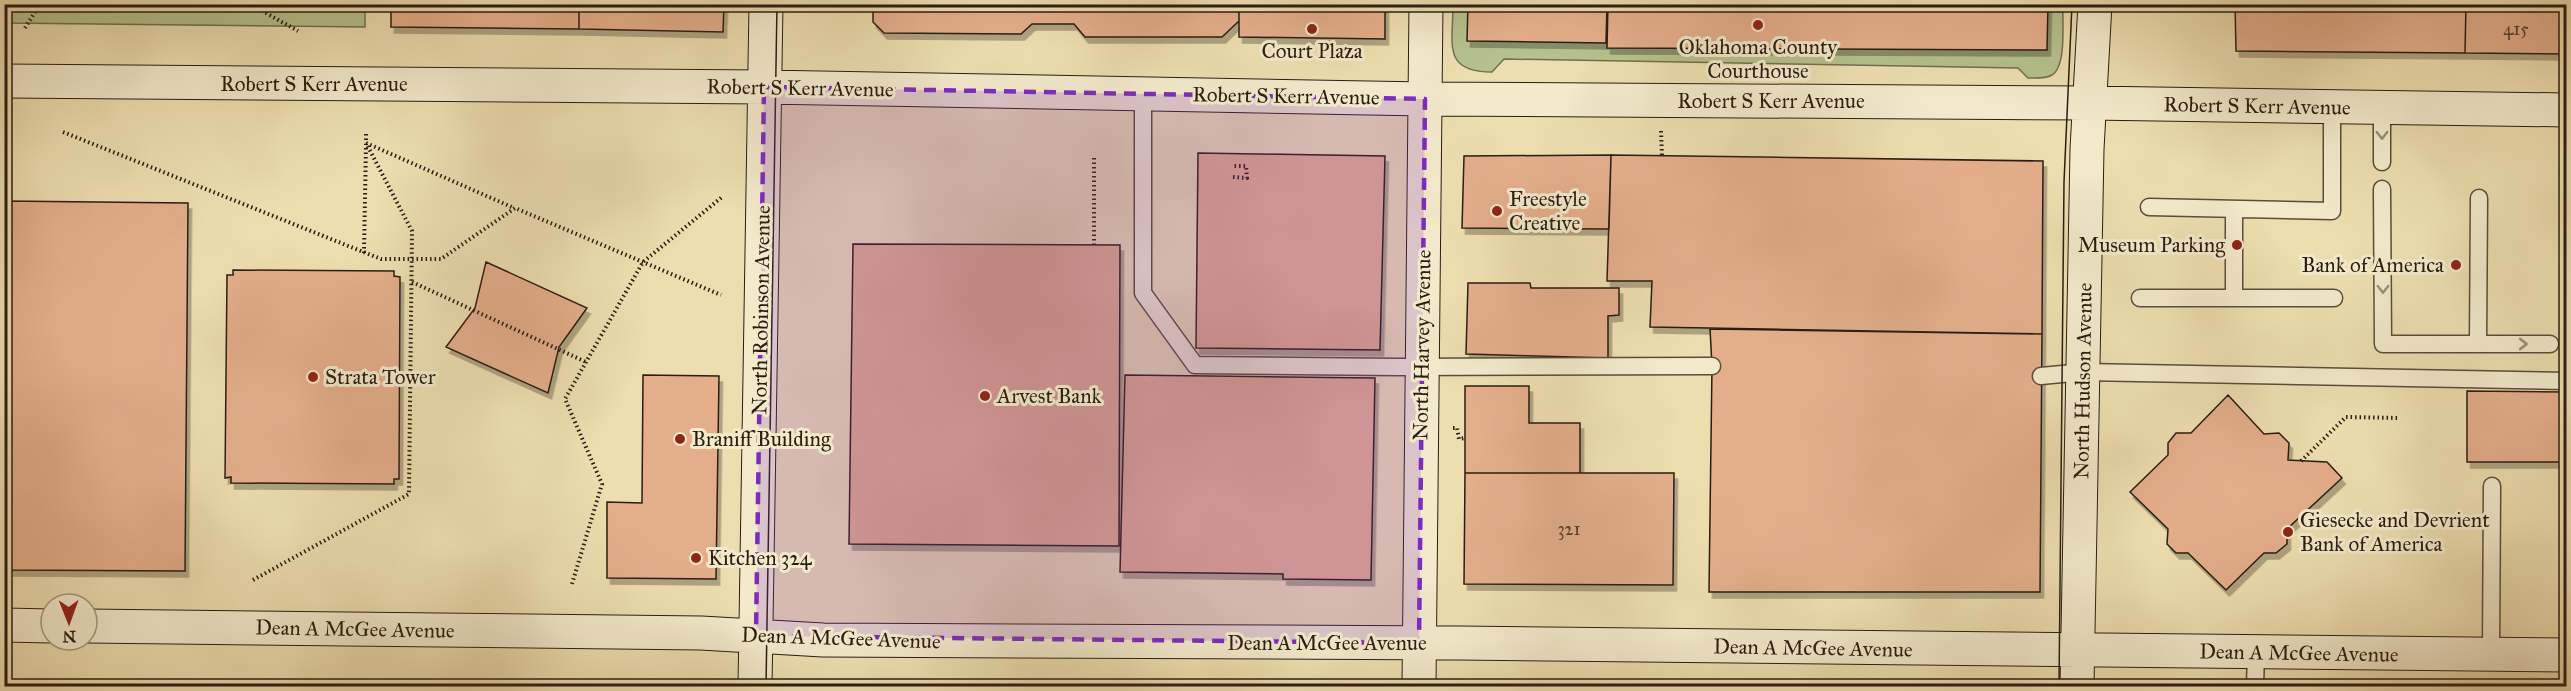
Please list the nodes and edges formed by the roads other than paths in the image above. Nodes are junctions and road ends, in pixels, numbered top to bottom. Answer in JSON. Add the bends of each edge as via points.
{"nodes":[{"id":1,"x":765,"y":4,"type":"edge"},
{"id":2,"x":1426,"y":4,"type":"edge"},
{"id":3,"x":2095,"y":4,"type":"edge"},
{"id":4,"x":4,"y":81,"type":"edge"},
{"id":5,"x":764,"y":87,"type":"junction"},
{"id":6,"x":1143,"y":94,"type":"junction"},
{"id":7,"x":1425,"y":99,"type":"junction"},
{"id":8,"x":2090,"y":103,"type":"junction"},
{"id":9,"x":2332,"y":107,"type":"junction"},
{"id":10,"x":2382,"y":108,"type":"junction"},
{"id":11,"x":2566,"y":110,"type":"edge"},
{"id":12,"x":2382,"y":162,"type":"dead end"},
{"id":13,"x":2382,"y":189,"type":"dead end"},
{"id":14,"x":2479,"y":198,"type":"dead end"},
{"id":15,"x":2149,"y":207,"type":"dead end"},
{"id":16,"x":2234,"y":209,"type":"junction"},
{"id":17,"x":2140,"y":298,"type":"dead end"},
{"id":18,"x":2234,"y":298,"type":"junction"},
{"id":19,"x":2334,"y":298,"type":"dead end"},
{"id":20,"x":2478,"y":344,"type":"junction"},
{"id":21,"x":2550,"y":344,"type":"dead end"},
{"id":22,"x":1422,"y":366,"type":"junction"},
{"id":23,"x":1712,"y":366,"type":"dead end"},
{"id":24,"x":2083,"y":372,"type":"junction"},
{"id":25,"x":2041,"y":376,"type":"dead end"},
{"id":26,"x":2566,"y":381,"type":"edge"},
{"id":27,"x":2492,"y":486,"type":"dead end"},
{"id":28,"x":4,"y":625,"type":"edge"},
{"id":29,"x":39,"y":626,"type":"edge"},
{"id":30,"x":99,"y":626,"type":"edge"},
{"id":31,"x":756,"y":636,"type":"junction"},
{"id":32,"x":1419,"y":643,"type":"junction"},
{"id":33,"x":2078,"y":651,"type":"junction"},
{"id":34,"x":2256,"y":653,"type":"junction"},
{"id":35,"x":2491,"y":655,"type":"junction"},
{"id":36,"x":2566,"y":655,"type":"edge"},
{"id":37,"x":755,"y":687,"type":"edge"},
{"id":38,"x":1419,"y":687,"type":"edge"},
{"id":39,"x":2077,"y":687,"type":"edge"},
{"id":40,"x":2255,"y":687,"type":"edge"}],
"edges":[{"from":1,"to":5,"type":"street","name":"North Robinson Avenue"},
{"from":2,"to":7,"type":"street","name":"North Harvey Avenue"},
{"from":3,"to":8,"type":"street","name":"North Hudson Avenue"},
{"from":4,"to":5,"type":"street","name":"Robert S Kerr Avenue"},
{"from":5,"to":6,"type":"street","name":"Robert S Kerr Avenue"},
{"from":5,"to":31,"type":"street","name":"North Robinson Avenue"},
{"from":6,"to":7,"type":"street","name":"Robert S Kerr Avenue"},
{"from":6,"to":22,"type":"lane","via":[[1143,293],[1195,365]]},
{"from":7,"to":8,"type":"street","name":"Robert S Kerr Avenue"},
{"from":7,"to":22,"type":"street","name":"North Harvey Avenue"},
{"from":8,"to":9,"type":"street","name":"Robert S Kerr Avenue"},
{"from":8,"to":24,"type":"street","name":"North Hudson Avenue"},
{"from":9,"to":10,"type":"street","name":"Robert S Kerr Avenue"},
{"from":9,"to":16,"type":"lane","via":[[2332,212]]},
{"from":10,"to":11,"type":"street","name":"Robert S Kerr Avenue"},
{"from":10,"to":12,"type":"lane","one_way":true},
{"from":13,"to":20,"type":"lane","one_way":true,"via":[[2383,344]]},
{"from":14,"to":20,"type":"lane"},
{"from":15,"to":16,"type":"lane"},
{"from":16,"to":18,"type":"lane"},
{"from":17,"to":18,"type":"lane"},
{"from":18,"to":19,"type":"lane"},
{"from":20,"to":21,"type":"lane","one_way":true},
{"from":22,"to":23,"type":"lane"},
{"from":22,"to":32,"type":"street","name":"North Harvey Avenue"},
{"from":24,"to":25,"type":"lane"},
{"from":24,"to":26,"type":"lane"},
{"from":24,"to":33,"type":"street","name":"North Hudson Avenue"},
{"from":27,"to":35,"type":"lane"},
{"from":28,"to":29,"type":"street"},
{"from":30,"to":31,"type":"street","name":"Dean A McGee Avenue"},
{"from":31,"to":32,"type":"street","name":"Dean A McGee Avenue","via":[[823,640]]},
{"from":31,"to":37,"type":"street","name":"North Robinson Avenue"},
{"from":32,"to":33,"type":"street","name":"Dean A McGee Avenue"},
{"from":32,"to":38,"type":"street","name":"North Harvey Avenue"},
{"from":33,"to":34,"type":"street","name":"Dean A McGee Avenue"},
{"from":33,"to":39,"type":"street","name":"North Hudson Avenue"},
{"from":34,"to":35,"type":"street","name":"Dean A McGee Avenue"},
{"from":34,"to":40,"type":"lane"},
{"from":35,"to":36,"type":"street","name":"Dean A McGee Avenue"}]}
